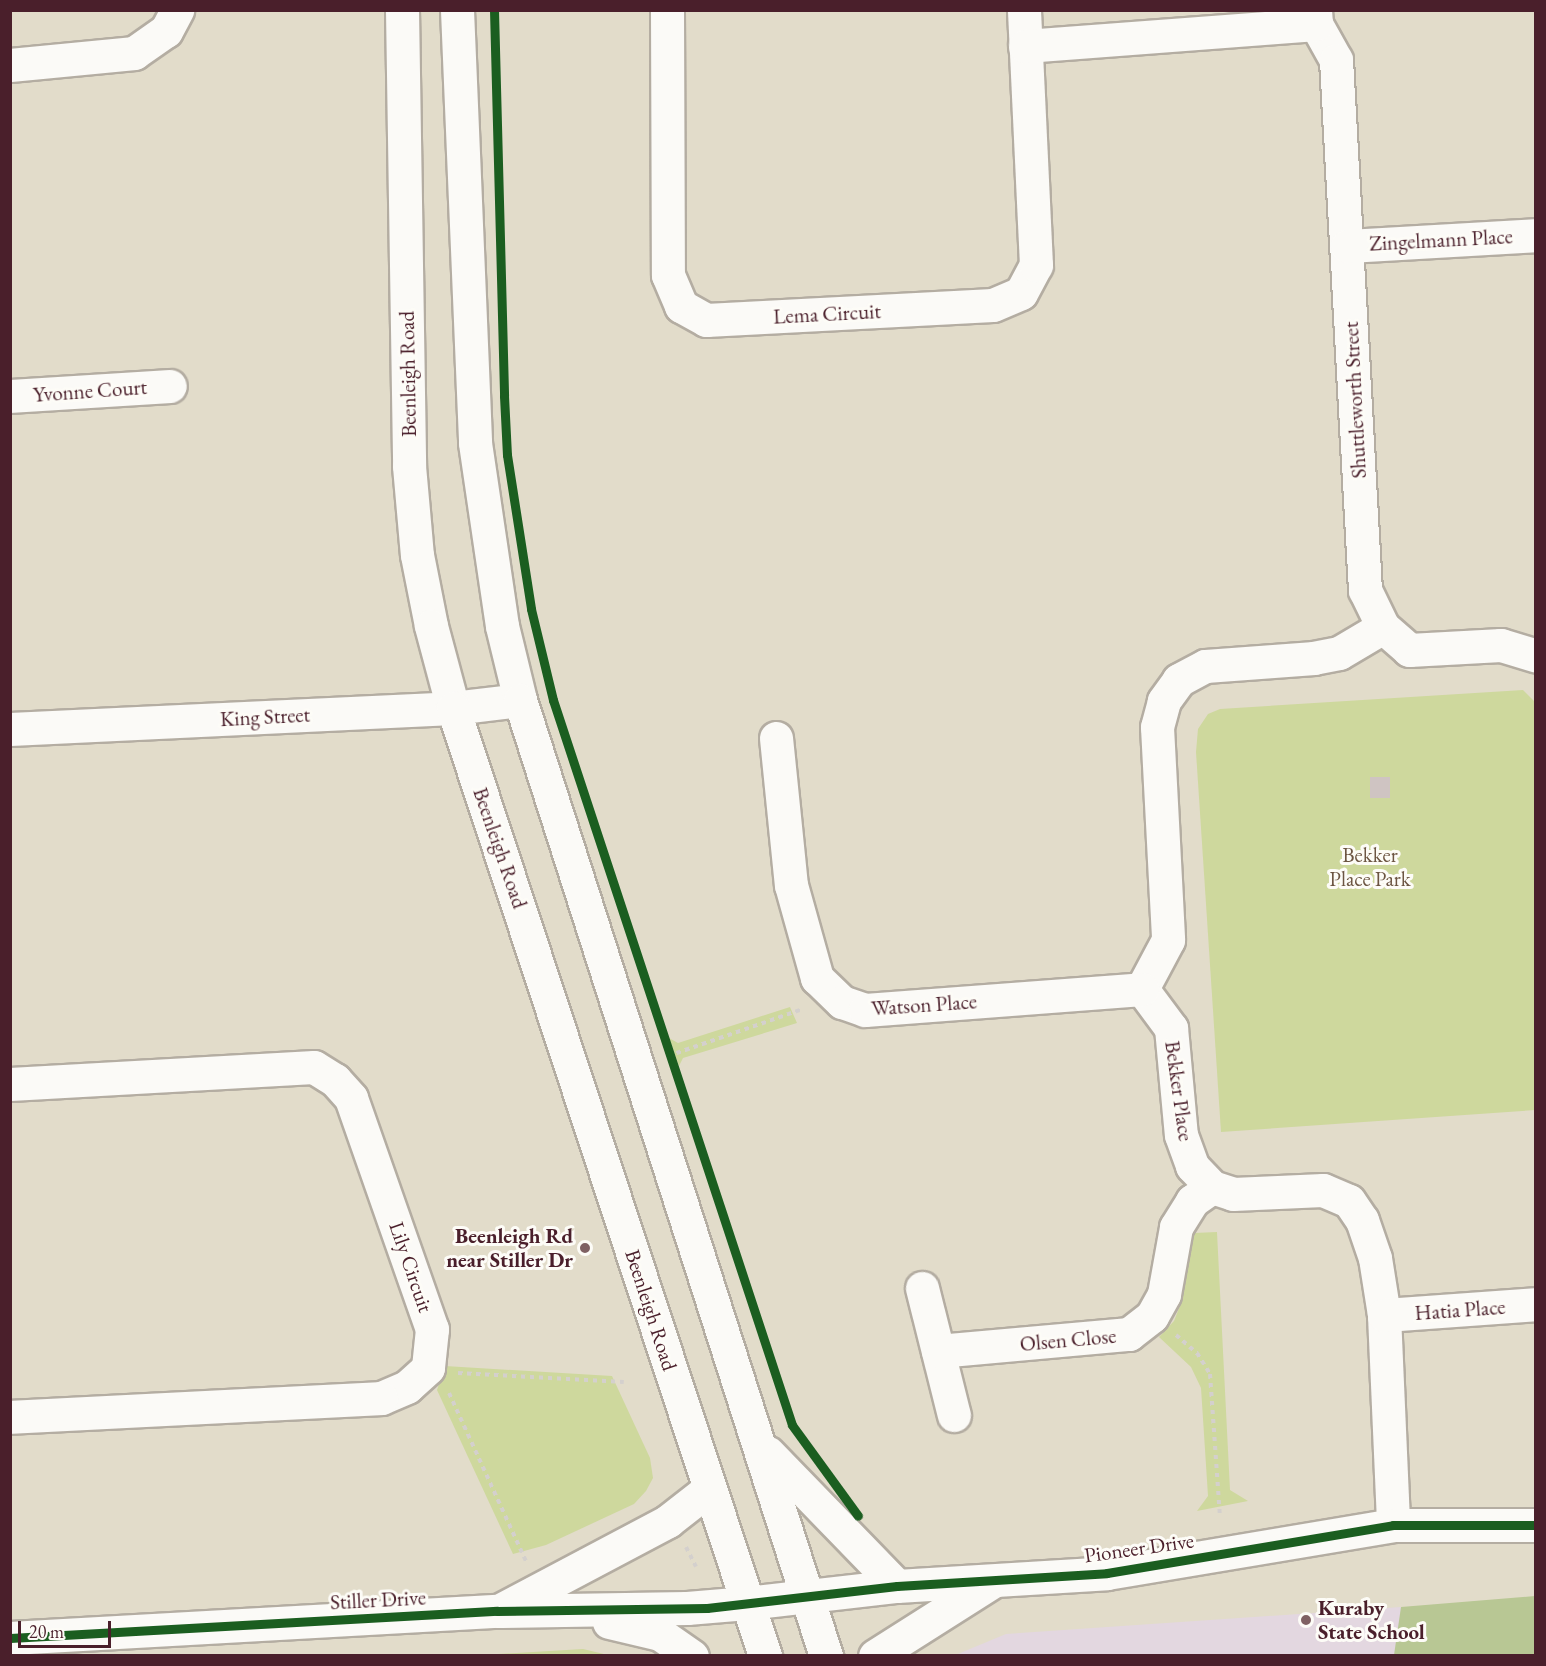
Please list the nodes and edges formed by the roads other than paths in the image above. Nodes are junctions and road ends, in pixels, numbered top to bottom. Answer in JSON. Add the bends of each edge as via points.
{"nodes":[{"id":1,"x":177,"y":10,"type":"edge"},
{"id":2,"x":402,"y":10,"type":"edge"},
{"id":3,"x":457,"y":10,"type":"edge"},
{"id":4,"x":667,"y":10,"type":"edge"},
{"id":5,"x":1024,"y":10,"type":"edge"},
{"id":6,"x":1316,"y":17,"type":"edge"},
{"id":7,"x":1025,"y":46,"type":"junction"},
{"id":8,"x":10,"y":65,"type":"edge"},
{"id":9,"x":1536,"y":235,"type":"edge"},
{"id":10,"x":1347,"y":246,"type":"junction"},
{"id":11,"x":170,"y":386,"type":"dead end"},
{"id":12,"x":10,"y":396,"type":"edge"},
{"id":13,"x":1383,"y":627,"type":"junction"},
{"id":14,"x":1536,"y":656,"type":"edge"},
{"id":15,"x":520,"y":700,"type":"junction"},
{"id":16,"x":453,"y":708,"type":"junction"},
{"id":17,"x":10,"y":729,"type":"edge"},
{"id":18,"x":776,"y":738,"type":"dead end"},
{"id":19,"x":1142,"y":989,"type":"junction"},
{"id":20,"x":10,"y":1084,"type":"edge"},
{"id":21,"x":1212,"y":1187,"type":"junction"},
{"id":22,"x":922,"y":1288,"type":"dead end"},
{"id":23,"x":1536,"y":1304,"type":"edge"},
{"id":24,"x":1384,"y":1316,"type":"junction"},
{"id":25,"x":938,"y":1351,"type":"junction"},
{"id":26,"x":954,"y":1415,"type":"dead end"},
{"id":27,"x":10,"y":1417,"type":"edge"},
{"id":28,"x":760,"y":1445,"type":"junction"},
{"id":29,"x":709,"y":1489,"type":"junction"},
{"id":30,"x":1393,"y":1525,"type":"junction"},
{"id":31,"x":1536,"y":1526,"type":"edge"},
{"id":32,"x":995,"y":1580,"type":"junction"},
{"id":33,"x":897,"y":1586,"type":"junction"},
{"id":34,"x":809,"y":1595,"type":"junction"},
{"id":35,"x":747,"y":1603,"type":"junction"},
{"id":36,"x":539,"y":1610,"type":"junction"},
{"id":37,"x":497,"y":1611,"type":"junction"},
{"id":38,"x":10,"y":1638,"type":"edge"},
{"id":39,"x":692,"y":1656,"type":"edge"},
{"id":40,"x":765,"y":1656,"type":"edge"},
{"id":41,"x":826,"y":1656,"type":"edge"},
{"id":42,"x":875,"y":1656,"type":"edge"}],
"edges":[{"from":1,"to":8,"type":"street","via":[[166,31],[134,53]]},
{"from":2,"to":16,"type":"street","name":"Beenleigh Road","via":[[409,466],[417,555]]},
{"from":3,"to":15,"type":"street","via":[[476,443],[502,626]]},
{"from":4,"to":7,"type":"street","name":"Lema Circuit","via":[[668,275],[681,306],[706,320],[993,305],[1021,293],[1036,265]]},
{"from":5,"to":7,"type":"street","name":"Lema Circuit"},
{"from":6,"to":7,"type":"street"},
{"from":6,"to":10,"type":"street","name":"Shuttleworth Street","via":[[1336,60]]},
{"from":9,"to":10,"type":"street","name":"Zingelmann Place"},
{"from":10,"to":13,"type":"street","name":"Shuttleworth Street","via":[[1365,590]]},
{"from":11,"to":12,"type":"street","name":"Yvonne Court"},
{"from":13,"to":14,"type":"street","name":"Shuttleworth Street","via":[[1408,650],[1501,645]]},
{"from":13,"to":19,"type":"street","via":[[1339,652],[1314,658],[1205,666],[1179,680],[1164,701],[1157,727],[1168,940]]},
{"from":15,"to":16,"type":"street","name":"King Street"},
{"from":15,"to":28,"type":"street"},
{"from":16,"to":17,"type":"street","name":"King Street"},
{"from":16,"to":29,"type":"street","name":"Beenleigh Road"},
{"from":18,"to":19,"type":"street","name":"Watson Place","via":[[791,885],[817,978],[831,995],[865,1010]]},
{"from":19,"to":21,"type":"street","name":"Bekker Place","via":[[1171,1028],[1181,1135],[1192,1166]]},
{"from":20,"to":27,"type":"street","name":"Lily Circuit","via":[[285,1066],[314,1067],[334,1080],[351,1098],[432,1329],[434,1370],[381,1398]]},
{"from":21,"to":24,"type":"street","via":[[1233,1194],[1323,1190],[1349,1201],[1362,1220],[1375,1258]]},
{"from":21,"to":25,"type":"street","name":"Olsen Close","via":[[1192,1200],[1176,1227],[1164,1294],[1152,1316],[1129,1334]]},
{"from":22,"to":25,"type":"street"},
{"from":23,"to":24,"type":"street","name":"Hatia Place"},
{"from":24,"to":30,"type":"street"},
{"from":25,"to":26,"type":"street"},
{"from":28,"to":33,"type":"street"},
{"from":28,"to":34,"type":"street"},
{"from":29,"to":35,"type":"street","name":"Beenleigh Road"},
{"from":29,"to":37,"type":"street","via":[[668,1521]]},
{"from":30,"to":31,"type":"street","name":"Pioneer Drive"},
{"from":30,"to":32,"type":"street","name":"Pioneer Drive","via":[[1107,1574]]},
{"from":32,"to":33,"type":"street","name":"Pioneer Drive"},
{"from":32,"to":42,"type":"street"},
{"from":33,"to":34,"type":"street","name":"Pioneer Drive"},
{"from":34,"to":35,"type":"street","name":"Pioneer Drive"},
{"from":34,"to":41,"type":"street"},
{"from":35,"to":36,"type":"street","name":"Stiller Drive"},
{"from":35,"to":40,"type":"street","name":"Beenleigh Road"},
{"from":36,"to":37,"type":"street","name":"Stiller Drive"},
{"from":36,"to":39,"type":"street","via":[[645,1628]]},
{"from":37,"to":38,"type":"street","name":"Stiller Drive"}]}
